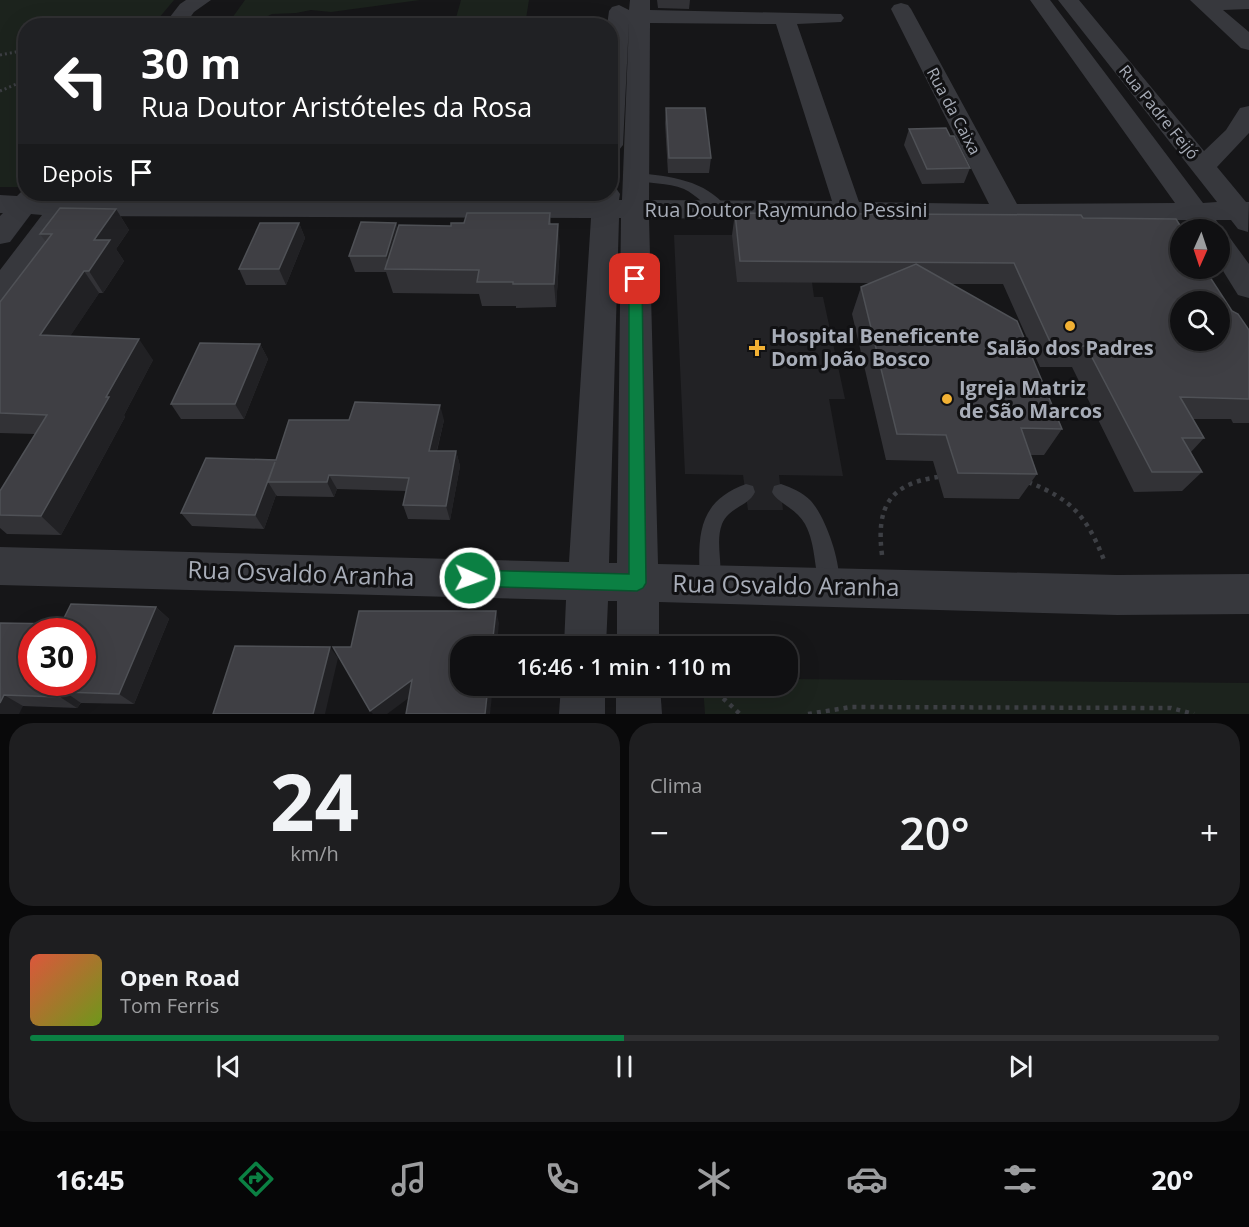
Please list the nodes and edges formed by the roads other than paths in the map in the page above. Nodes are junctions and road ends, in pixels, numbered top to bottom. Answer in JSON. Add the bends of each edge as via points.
{"nodes":[{"id":1,"x":1040,"y":0,"type":"edge"},
{"id":2,"x":1068,"y":0,"type":"edge"},
{"id":3,"x":1203,"y":2,"type":"edge"},
{"id":4,"x":1249,"y":3,"type":"edge"},
{"id":5,"x":208,"y":6,"type":"edge"},
{"id":6,"x":630,"y":8,"type":"edge"},
{"id":7,"x":901,"y":9,"type":"dead end"},
{"id":8,"x":784,"y":17,"type":"junction"},
{"id":9,"x":179,"y":18,"type":"edge"},
{"id":10,"x":834,"y":18,"type":"dead end"},
{"id":11,"x":1249,"y":43,"type":"edge"},
{"id":12,"x":618,"y":80,"type":"edge"},
{"id":13,"x":1249,"y":113,"type":"edge"},
{"id":14,"x":1203,"y":167,"type":"junction"},
{"id":15,"x":637,"y":177,"type":"junction"},
{"id":16,"x":618,"y":199,"type":"edge"},
{"id":17,"x":18,"y":201,"type":"edge"},
{"id":18,"x":66,"y":201,"type":"edge"},
{"id":19,"x":513,"y":201,"type":"edge"},
{"id":20,"x":615,"y":203,"type":"edge"},
{"id":21,"x":720,"y":207,"type":"junction"},
{"id":22,"x":848,"y":209,"type":"junction"},
{"id":23,"x":1008,"y":213,"type":"junction"},
{"id":24,"x":1246,"y":216,"type":"edge"},
{"id":25,"x":1201,"y":219,"type":"edge"},
{"id":26,"x":1220,"y":219,"type":"edge"},
{"id":27,"x":1170,"y":220,"type":"edge"},
{"id":28,"x":0,"y":235,"type":"edge"},
{"id":29,"x":1230,"y":259,"type":"edge"},
{"id":30,"x":1249,"y":287,"type":"edge"},
{"id":31,"x":0,"y":292,"type":"edge"},
{"id":32,"x":746,"y":492,"type":"dead end"},
{"id":33,"x":781,"y":492,"type":"dead end"},
{"id":34,"x":0,"y":566,"type":"edge"},
{"id":35,"x":587,"y":581,"type":"junction"},
{"id":36,"x":637,"y":583,"type":"junction"},
{"id":37,"x":710,"y":583,"type":"junction"},
{"id":38,"x":830,"y":587,"type":"junction"},
{"id":39,"x":1249,"y":594,"type":"edge"},
{"id":40,"x":585,"y":636,"type":"edge"},
{"id":41,"x":638,"y":636,"type":"edge"},
{"id":42,"x":583,"y":696,"type":"edge"},
{"id":43,"x":638,"y":696,"type":"edge"},
{"id":44,"x":582,"y":714,"type":"edge"},
{"id":45,"x":639,"y":714,"type":"edge"}],
"edges":[{"from":1,"to":25,"type":"street","name":"Rua Padre Feijó"},
{"from":2,"to":14,"type":"street","name":"Rua Padre Feijó"},
{"from":3,"to":4,"type":"street"},
{"from":3,"to":11,"type":"street"},
{"from":5,"to":9,"type":"street","via":[[187,8]]},
{"from":6,"to":8,"type":"street"},
{"from":6,"to":12,"type":"street"},
{"from":6,"to":15,"type":"street"},
{"from":7,"to":23,"type":"street","name":"Rua da Caixa"},
{"from":8,"to":10,"type":"street"},
{"from":8,"to":22,"type":"street"},
{"from":13,"to":14,"type":"street","via":[[1235,135]]},
{"from":14,"to":24,"type":"street","name":"Rua Padre Feijó"},
{"from":15,"to":16,"type":"street"},
{"from":15,"to":21,"type":"lane","via":[[684,182],[697,187]]},
{"from":17,"to":28,"type":"street"},
{"from":18,"to":31,"type":"street"},
{"from":19,"to":20,"type":"street","name":"Rua Doutor Raymundo Pessini"},
{"from":20,"to":21,"type":"street","name":"Rua Doutor Raymundo Pessini"},
{"from":20,"to":35,"type":"street"},
{"from":20,"to":36,"type":"street"},
{"from":21,"to":22,"type":"street","name":"Rua Doutor Raymundo Pessini"},
{"from":22,"to":23,"type":"street","name":"Rua Doutor Raymundo Pessini"},
{"from":23,"to":27,"type":"street","name":"Rua Doutor Raymundo Pessini"},
{"from":24,"to":26,"type":"street","name":"Rua Doutor Raymundo Pessini"},
{"from":29,"to":30,"type":"street"},
{"from":32,"to":37,"type":"lane","via":[[720,508],[711,524]]},
{"from":33,"to":38,"type":"lane","via":[[801,505],[817,527],[824,544]]},
{"from":34,"to":35,"type":"street","name":"Rua Osvaldo Aranha"},
{"from":35,"to":36,"type":"street","name":"Rua Osvaldo Aranha"},
{"from":35,"to":40,"type":"street"},
{"from":36,"to":37,"type":"street","name":"Rua Osvaldo Aranha"},
{"from":36,"to":41,"type":"street"},
{"from":37,"to":38,"type":"street","name":"Rua Osvaldo Aranha"},
{"from":38,"to":39,"type":"street","name":"Rua Osvaldo Aranha","via":[[1117,595]]},
{"from":42,"to":44,"type":"street"},
{"from":43,"to":45,"type":"street"}]}
